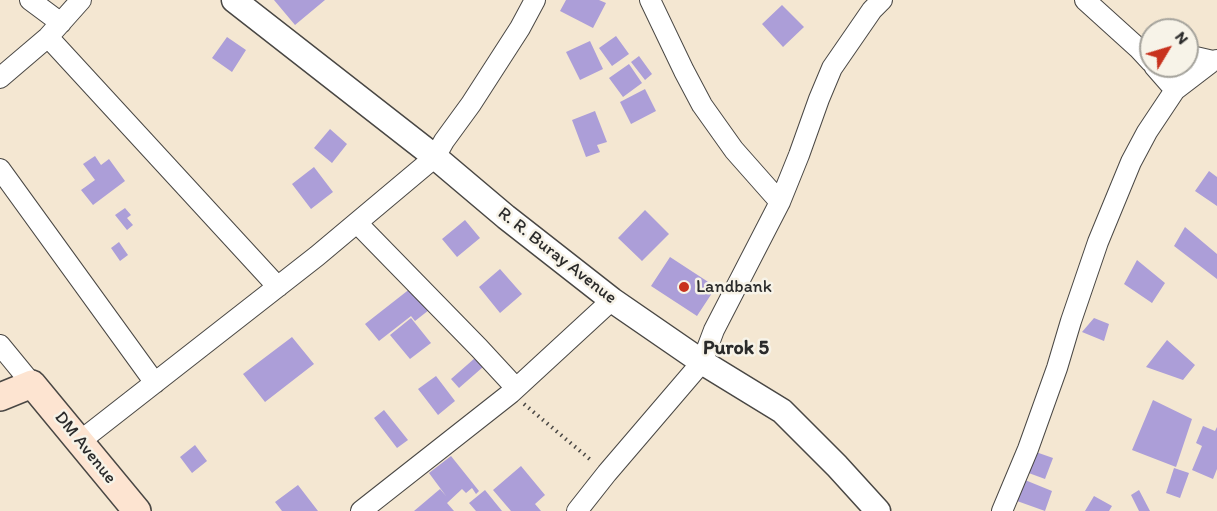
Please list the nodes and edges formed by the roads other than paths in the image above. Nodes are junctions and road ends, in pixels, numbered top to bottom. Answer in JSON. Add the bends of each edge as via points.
{"nodes":[{"id":1,"x":30,"y":0,"type":"edge"},
{"id":2,"x":81,"y":0,"type":"edge"},
{"id":3,"x":234,"y":0,"type":"edge"},
{"id":4,"x":535,"y":0,"type":"edge"},
{"id":5,"x":650,"y":0,"type":"edge"},
{"id":6,"x":882,"y":0,"type":"edge"},
{"id":7,"x":1085,"y":0,"type":"edge"},
{"id":8,"x":54,"y":30,"type":"junction"},
{"id":9,"x":1139,"y":46,"type":"edge"},
{"id":10,"x":1199,"y":58,"type":"edge"},
{"id":11,"x":1215,"y":61,"type":"edge"},
{"id":12,"x":0,"y":78,"type":"edge"},
{"id":13,"x":1164,"y":78,"type":"edge"},
{"id":14,"x":1175,"y":90,"type":"junction"},
{"id":15,"x":435,"y":157,"type":"junction"},
{"id":16,"x":0,"y":169,"type":"edge"},
{"id":17,"x":780,"y":202,"type":"junction"},
{"id":18,"x":357,"y":223,"type":"junction"},
{"id":19,"x":278,"y":286,"type":"junction"},
{"id":20,"x":612,"y":300,"type":"junction"},
{"id":21,"x":0,"y":345,"type":"edge"},
{"id":22,"x":702,"y":362,"type":"junction"},
{"id":23,"x":155,"y":383,"type":"junction"},
{"id":24,"x":32,"y":384,"type":"junction"},
{"id":25,"x":513,"y":390,"type":"junction"},
{"id":26,"x":0,"y":397,"type":"edge"},
{"id":27,"x":79,"y":441,"type":"junction"},
{"id":28,"x":137,"y":511,"type":"edge"},
{"id":29,"x":361,"y":511,"type":"edge"},
{"id":30,"x":577,"y":511,"type":"edge"},
{"id":31,"x":878,"y":511,"type":"edge"},
{"id":32,"x":1002,"y":511,"type":"edge"}],
"edges":[{"from":1,"to":8,"type":"street"},
{"from":2,"to":8,"type":"street"},
{"from":3,"to":15,"type":"street","name":"R. R. Buray Avenue"},
{"from":4,"to":15,"type":"street"},
{"from":5,"to":17,"type":"street","via":[[702,105],[734,150]]},
{"from":6,"to":17,"type":"street","via":[[832,68]]},
{"from":7,"to":9,"type":"street"},
{"from":8,"to":12,"type":"street"},
{"from":8,"to":19,"type":"street"},
{"from":10,"to":11,"type":"street"},
{"from":11,"to":14,"type":"street"},
{"from":13,"to":14,"type":"street"},
{"from":14,"to":32,"type":"street","via":[[1131,162],[1109,214],[1028,450]]},
{"from":15,"to":18,"type":"street"},
{"from":15,"to":20,"type":"street","name":"R. R. Buray Avenue"},
{"from":16,"to":23,"type":"street"},
{"from":17,"to":22,"type":"street","via":[[714,330]]},
{"from":18,"to":19,"type":"street"},
{"from":18,"to":25,"type":"street","via":[[479,348]]},
{"from":19,"to":23,"type":"street"},
{"from":20,"to":22,"type":"street","name":"R. R. Buray Avenue"},
{"from":20,"to":25,"type":"street"},
{"from":21,"to":24,"type":"street"},
{"from":22,"to":30,"type":"street"},
{"from":22,"to":31,"type":"street","name":"R. R. Buray Avenue","via":[[782,411]]},
{"from":23,"to":27,"type":"street"},
{"from":24,"to":26,"type":"main road"},
{"from":24,"to":27,"type":"main road","name":"DM Avenue"},
{"from":25,"to":29,"type":"street"},
{"from":27,"to":28,"type":"main road","name":"DM Avenue"}]}
